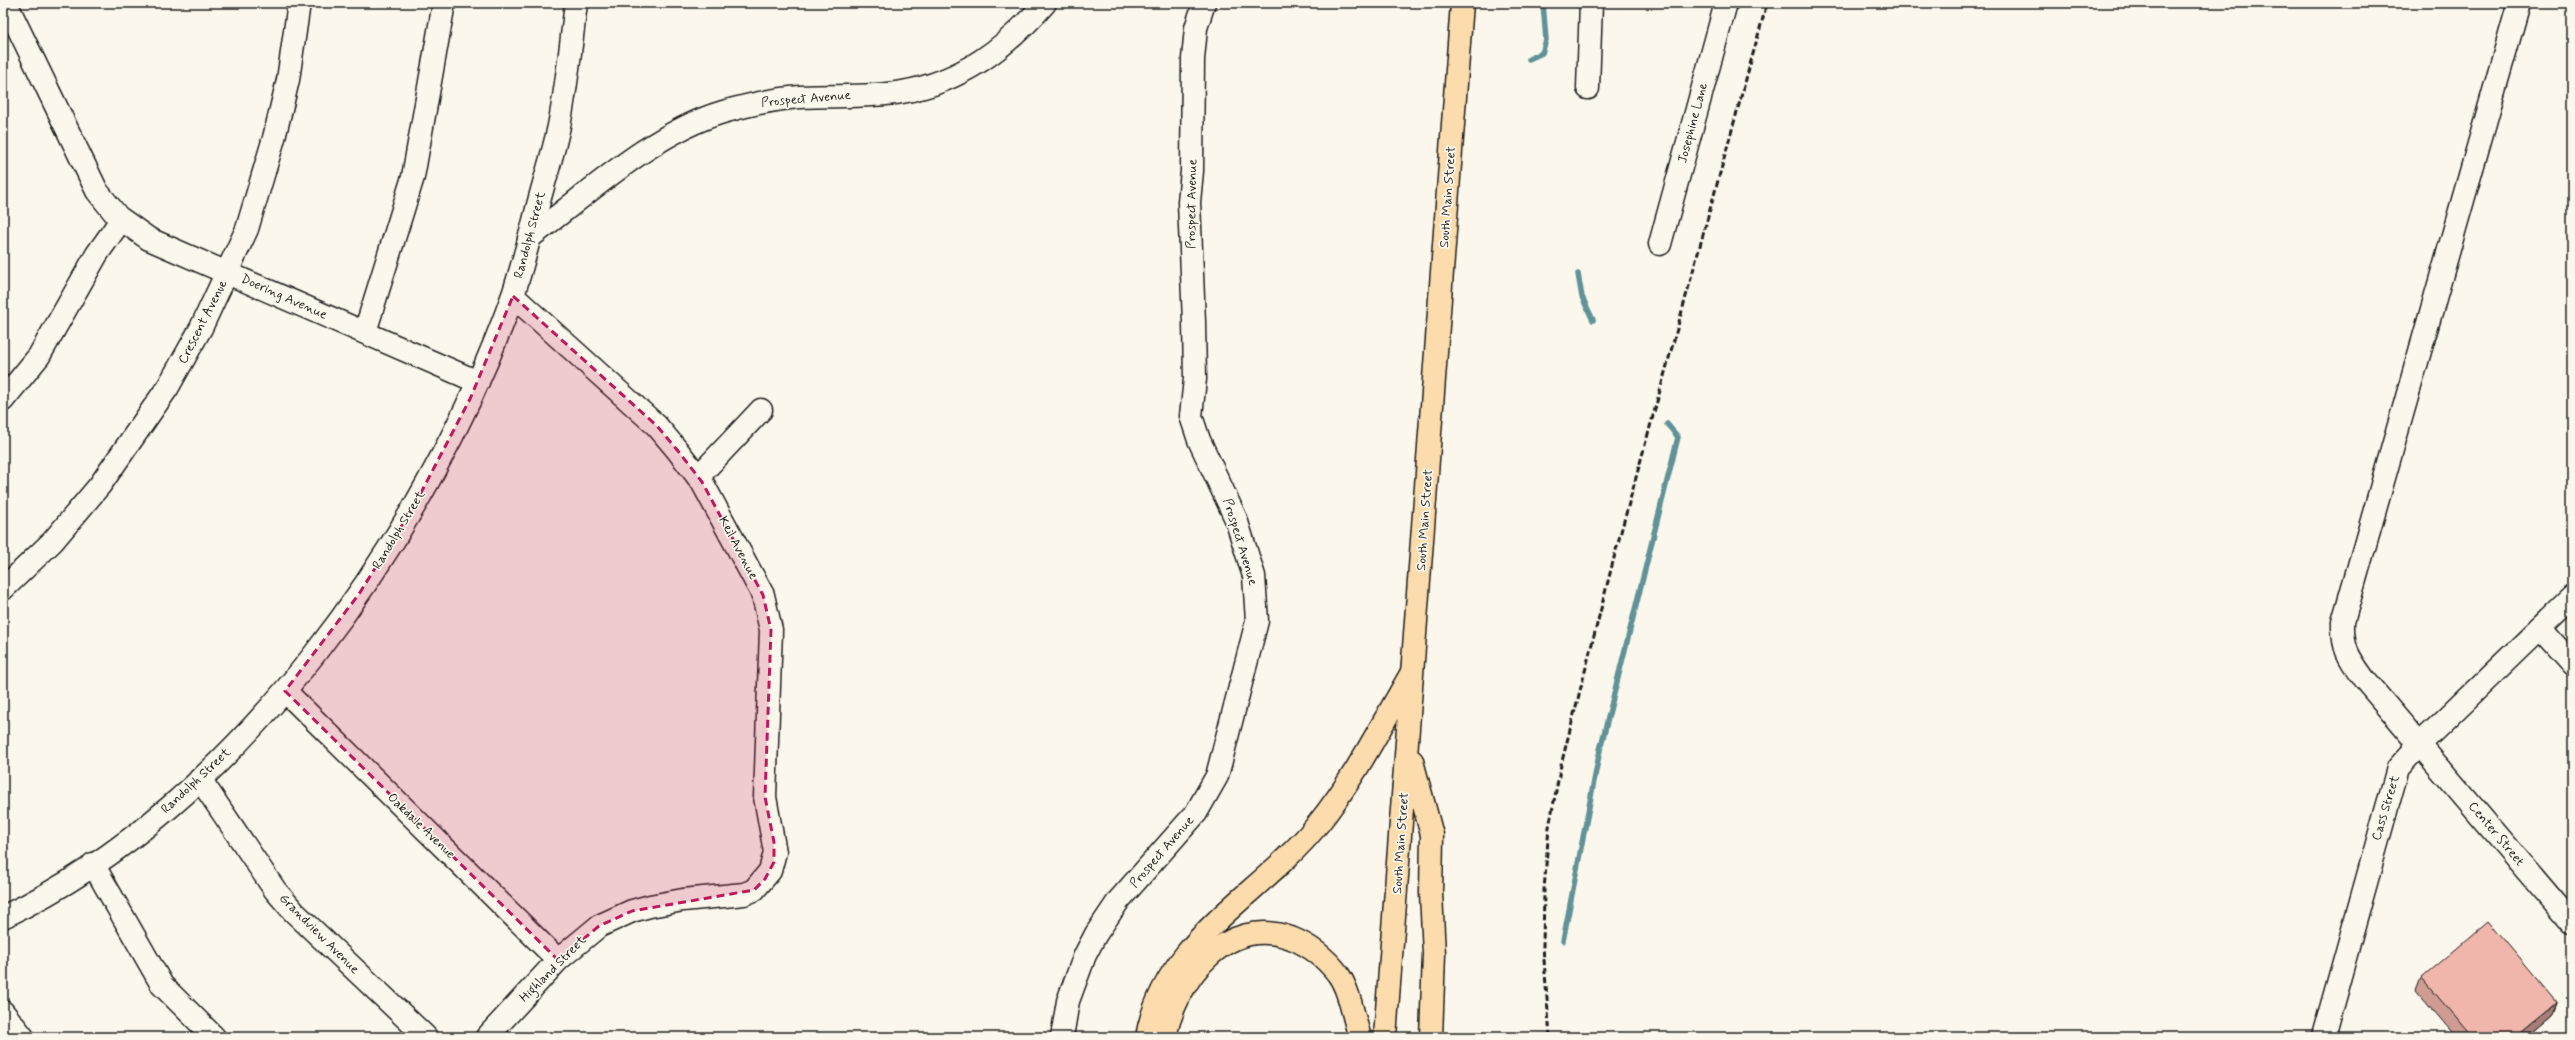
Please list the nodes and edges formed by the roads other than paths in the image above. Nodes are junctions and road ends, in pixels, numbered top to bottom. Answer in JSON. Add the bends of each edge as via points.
{"nodes":[{"id":1,"x":6,"y":3,"type":"edge"},
{"id":2,"x":299,"y":3,"type":"edge"},
{"id":3,"x":444,"y":3,"type":"edge"},
{"id":4,"x":576,"y":3,"type":"edge"},
{"id":5,"x":1045,"y":3,"type":"edge"},
{"id":6,"x":1204,"y":3,"type":"edge"},
{"id":7,"x":1462,"y":3,"type":"edge"},
{"id":8,"x":1591,"y":3,"type":"edge"},
{"id":9,"x":1726,"y":3,"type":"edge"},
{"id":10,"x":2519,"y":3,"type":"edge"},
{"id":11,"x":1588,"y":88,"type":"dead end"},
{"id":12,"x":121,"y":220,"type":"junction"},
{"id":13,"x":529,"y":238,"type":"junction"},
{"id":14,"x":1660,"y":244,"type":"dead end"},
{"id":15,"x":229,"y":273,"type":"junction"},
{"id":16,"x":513,"y":296,"type":"junction"},
{"id":17,"x":366,"y":332,"type":"junction"},
{"id":18,"x":478,"y":382,"type":"junction"},
{"id":19,"x":3,"y":400,"type":"edge"},
{"id":20,"x":761,"y":410,"type":"dead end"},
{"id":21,"x":698,"y":477,"type":"junction"},
{"id":22,"x":3,"y":589,"type":"edge"},
{"id":23,"x":2572,"y":597,"type":"edge"},
{"id":24,"x":2540,"y":628,"type":"junction"},
{"id":25,"x":2572,"y":664,"type":"edge"},
{"id":26,"x":1414,"y":669,"type":"junction"},
{"id":27,"x":285,"y":690,"type":"junction"},
{"id":28,"x":2420,"y":744,"type":"junction"},
{"id":29,"x":1408,"y":747,"type":"junction"},
{"id":30,"x":200,"y":779,"type":"junction"},
{"id":31,"x":93,"y":864,"type":"junction"},
{"id":32,"x":765,"y":879,"type":"joint"},
{"id":33,"x":3,"y":917,"type":"edge"},
{"id":34,"x":2572,"y":924,"type":"edge"},
{"id":35,"x":558,"y":960,"type":"junction"},
{"id":36,"x":3,"y":1012,"type":"edge"},
{"id":37,"x":22,"y":1037,"type":"edge"},
{"id":38,"x":214,"y":1037,"type":"edge"},
{"id":39,"x":426,"y":1037,"type":"edge"},
{"id":40,"x":487,"y":1037,"type":"edge"},
{"id":41,"x":1062,"y":1037,"type":"edge"},
{"id":42,"x":1147,"y":1037,"type":"edge"},
{"id":43,"x":1166,"y":1037,"type":"edge"},
{"id":44,"x":1360,"y":1037,"type":"edge"},
{"id":45,"x":1385,"y":1037,"type":"edge"},
{"id":46,"x":1431,"y":1037,"type":"edge"},
{"id":47,"x":2323,"y":1037,"type":"edge"}],
"edges":[{"from":1,"to":12,"type":"street","name":"Doering Avenue","via":[[86,171],[105,202]]},
{"from":2,"to":15,"type":"street","name":"Crescent Avenue","via":[[288,80],[274,138],[248,229]]},
{"from":3,"to":17,"type":"street","via":[[413,177]]},
{"from":4,"to":13,"type":"street","name":"Randolph Street","via":[[558,129]]},
{"from":5,"to":13,"type":"street","name":"Prospect Avenue","via":[[992,55],[934,84],[889,94],[782,99],[752,104],[690,124],[660,140]]},
{"from":6,"to":41,"type":"street","name":"Prospect Avenue","via":[[1196,28],[1193,59],[1189,202],[1195,379],[1191,416],[1199,440],[1236,519],[1254,576],[1257,621],[1217,776],[1196,813],[1119,900],[1096,934],[1070,995]]},
{"from":7,"to":26,"type":"main road","name":"South Main Street"},
{"from":8,"to":11,"type":"street"},
{"from":9,"to":14,"type":"street","name":"Josephine Lane"},
{"from":10,"to":28,"type":"street","name":"Center Street","via":[[2342,622],[2344,648],[2350,659]]},
{"from":12,"to":15,"type":"street","name":"Doering Avenue","via":[[150,239]]},
{"from":12,"to":19,"type":"street","via":[[98,254],[39,356]]},
{"from":13,"to":16,"type":"street","name":"Randolph Street"},
{"from":15,"to":17,"type":"street","name":"Doering Avenue"},
{"from":15,"to":22,"type":"street","name":"Crescent Avenue","via":[[185,358],[134,438],[81,509],[53,541]]},
{"from":16,"to":18,"type":"street","name":"Randolph Street"},
{"from":16,"to":21,"type":"street","name":"Keil Avenue","via":[[657,426]]},
{"from":17,"to":18,"type":"street","name":"Doering Avenue"},
{"from":18,"to":27,"type":"street","name":"Randolph Street","via":[[436,468],[377,567],[341,619]]},
{"from":20,"to":21,"type":"street"},
{"from":21,"to":32,"type":"street","name":"Keil Avenue","via":[[763,595],[770,617],[771,658],[765,797],[775,852],[774,862]]},
{"from":23,"to":24,"type":"street","name":"Cass Street"},
{"from":24,"to":25,"type":"street"},
{"from":24,"to":28,"type":"street","name":"Cass Street"},
{"from":26,"to":29,"type":"main road","name":"South Main Street"},
{"from":26,"to":42,"type":"main road","via":[[1359,764],[1318,824],[1284,862],[1207,929],[1178,961],[1158,999]]},
{"from":27,"to":30,"type":"street","name":"Randolph Street"},
{"from":27,"to":35,"type":"street","name":"Oakdale Avenue"},
{"from":28,"to":34,"type":"street","name":"Center Street"},
{"from":28,"to":47,"type":"street","name":"Cass Street","via":[[2398,768]]},
{"from":29,"to":45,"type":"main road","name":"South Main Street"},
{"from":29,"to":46,"type":"main road","via":[[1432,835],[1434,954]]},
{"from":30,"to":31,"type":"street","name":"Randolph Street","via":[[149,824]]},
{"from":30,"to":39,"type":"street","name":"Grandview Avenue","via":[[275,890],[294,912]]},
{"from":31,"to":33,"type":"street","name":"Randolph Street","via":[[28,906]]},
{"from":31,"to":38,"type":"street","via":[[162,985]]},
{"from":32,"to":35,"type":"street","name":"Highland Street","via":[[754,890],[744,894],[683,900],[632,911],[599,926]]},
{"from":35,"to":40,"type":"street","name":"Highland Street"},
{"from":36,"to":37,"type":"street"},
{"from":43,"to":44,"type":"main road","via":[[1169,1020],[1184,986],[1209,955],[1230,941],[1272,933],[1307,944],[1332,966],[1345,987]]}]}
